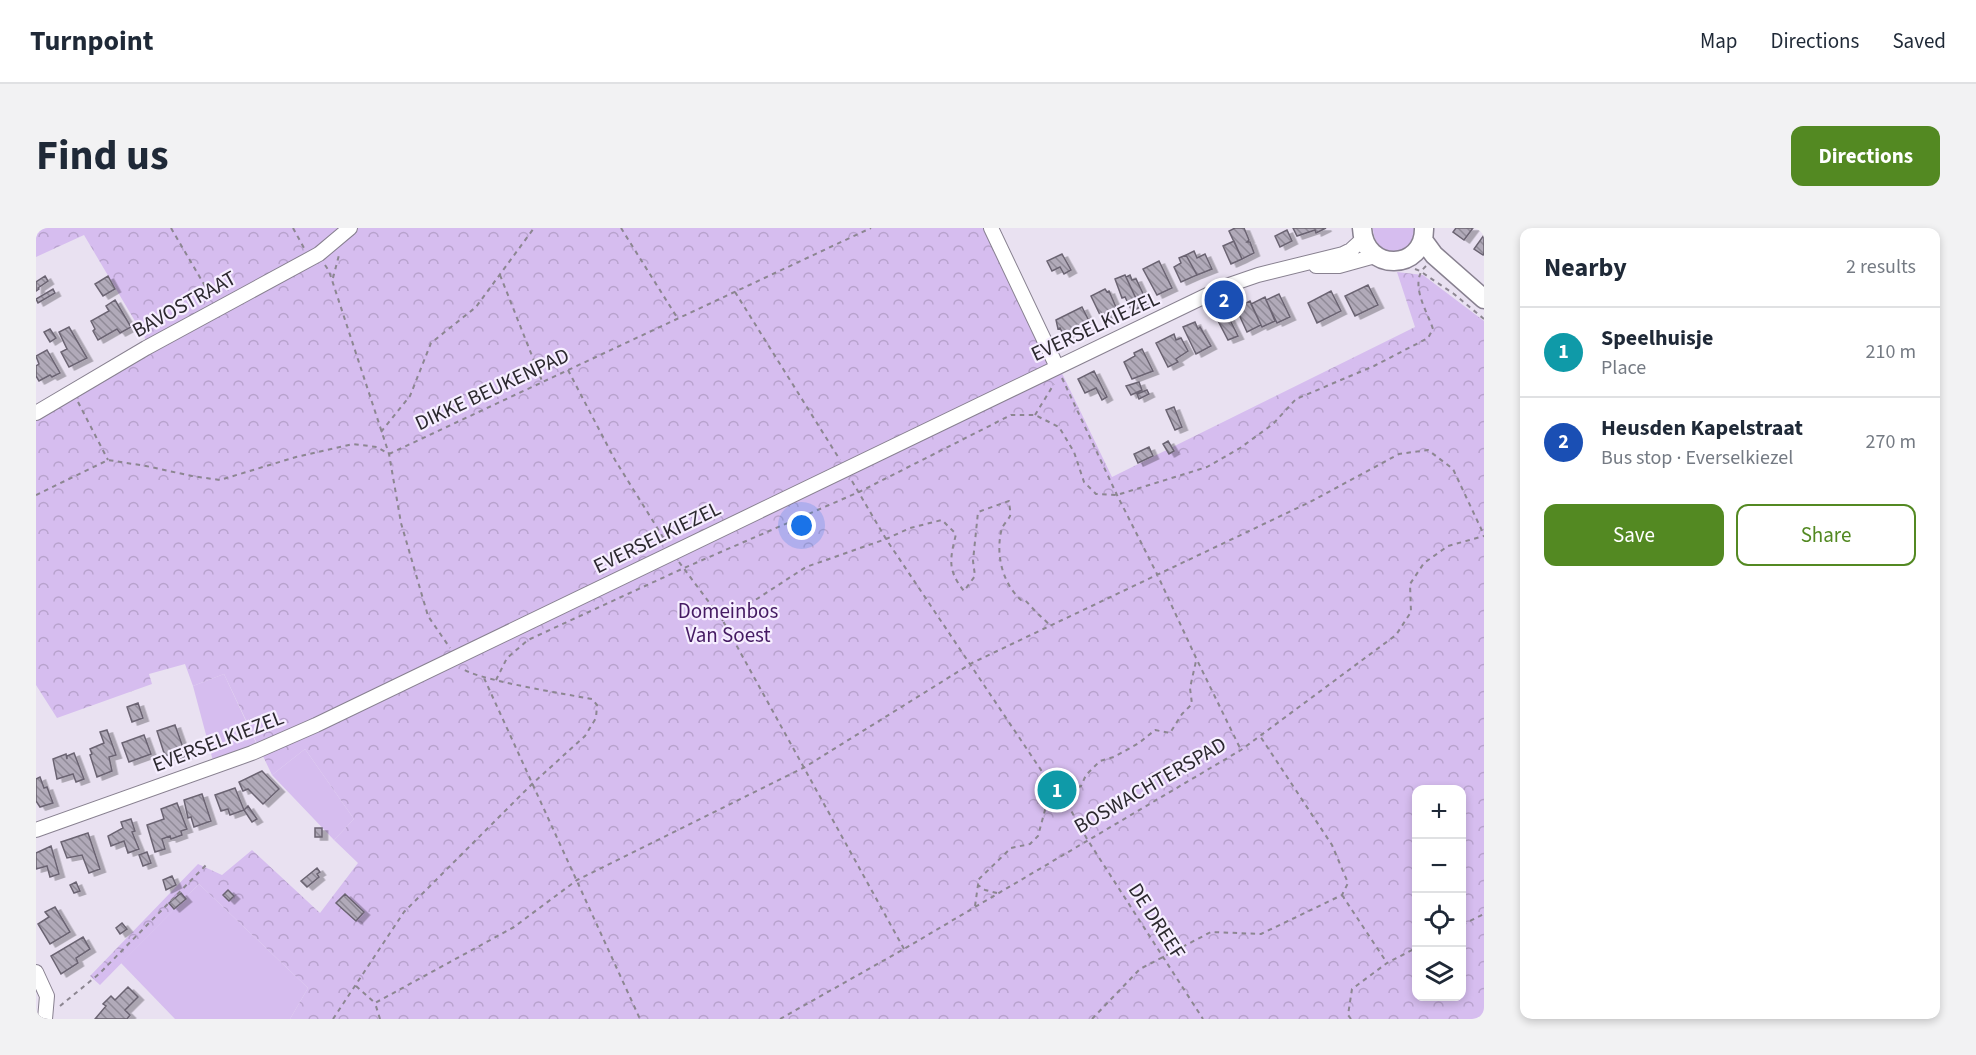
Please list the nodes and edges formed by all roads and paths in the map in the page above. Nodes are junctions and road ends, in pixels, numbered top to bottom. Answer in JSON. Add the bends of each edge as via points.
{"nodes":[{"id":1,"x":171,"y":228,"type":"edge"},
{"id":2,"x":293,"y":228,"type":"edge"},
{"id":3,"x":534,"y":228,"type":"edge"},
{"id":4,"x":621,"y":228,"type":"edge"},
{"id":5,"x":871,"y":228,"type":"edge"},
{"id":6,"x":991,"y":228,"type":"edge"},
{"id":7,"x":347,"y":230,"type":"edge"},
{"id":8,"x":1362,"y":233,"type":"edge"},
{"id":9,"x":1423,"y":234,"type":"edge"},
{"id":10,"x":314,"y":256,"type":"junction"},
{"id":11,"x":1374,"y":256,"type":"junction"},
{"id":12,"x":1415,"y":264,"type":"junction"},
{"id":13,"x":1290,"y":267,"type":"junction"},
{"id":14,"x":500,"y":275,"type":"junction"},
{"id":15,"x":332,"y":281,"type":"junction"},
{"id":16,"x":735,"y":292,"type":"junction"},
{"id":17,"x":1484,"y":299,"type":"edge"},
{"id":18,"x":219,"y":309,"type":"junction"},
{"id":19,"x":678,"y":319,"type":"junction"},
{"id":20,"x":1484,"y":319,"type":"edge"},
{"id":21,"x":1058,"y":367,"type":"junction"},
{"id":22,"x":568,"y":370,"type":"junction"},
{"id":23,"x":543,"y":382,"type":"junction"},
{"id":24,"x":74,"y":390,"type":"junction"},
{"id":25,"x":36,"y":413,"type":"edge"},
{"id":26,"x":1035,"y":415,"type":"junction"},
{"id":27,"x":381,"y":432,"type":"junction"},
{"id":28,"x":389,"y":454,"type":"junction"},
{"id":29,"x":108,"y":460,"type":"junction"},
{"id":30,"x":846,"y":470,"type":"junction"},
{"id":31,"x":859,"y":492,"type":"junction"},
{"id":32,"x":36,"y":495,"type":"edge"},
{"id":33,"x":1117,"y":495,"type":"junction"},
{"id":34,"x":1484,"y":536,"type":"edge"},
{"id":35,"x":886,"y":539,"type":"junction"},
{"id":36,"x":672,"y":553,"type":"junction"},
{"id":37,"x":684,"y":568,"type":"junction"},
{"id":38,"x":1157,"y":574,"type":"junction"},
{"id":39,"x":723,"y":621,"type":"junction"},
{"id":40,"x":1051,"y":626,"type":"junction"},
{"id":41,"x":454,"y":658,"type":"junction"},
{"id":42,"x":1197,"y":660,"type":"junction"},
{"id":43,"x":972,"y":663,"type":"junction"},
{"id":44,"x":483,"y":677,"type":"junction"},
{"id":45,"x":496,"y":680,"type":"junction"},
{"id":46,"x":1260,"y":735,"type":"junction"},
{"id":47,"x":1241,"y":750,"type":"junction"},
{"id":48,"x":805,"y":767,"type":"junction"},
{"id":49,"x":532,"y":784,"type":"junction"},
{"id":50,"x":1069,"y":792,"type":"junction"},
{"id":51,"x":36,"y":830,"type":"edge"},
{"id":52,"x":1087,"y":839,"type":"junction"},
{"id":53,"x":208,"y":863,"type":"dead end"},
{"id":54,"x":577,"y":880,"type":"junction"},
{"id":55,"x":978,"y":885,"type":"junction"},
{"id":56,"x":998,"y":893,"type":"junction"},
{"id":57,"x":1342,"y":895,"type":"junction"},
{"id":58,"x":975,"y":906,"type":"junction"},
{"id":59,"x":1484,"y":914,"type":"edge"},
{"id":60,"x":1466,"y":923,"type":"edge"},
{"id":61,"x":904,"y":949,"type":"junction"},
{"id":62,"x":1412,"y":950,"type":"edge"},
{"id":63,"x":1163,"y":957,"type":"junction"},
{"id":64,"x":1387,"y":963,"type":"junction"},
{"id":65,"x":36,"y":972,"type":"edge"},
{"id":66,"x":356,"y":986,"type":"junction"},
{"id":67,"x":375,"y":1003,"type":"junction"},
{"id":68,"x":46,"y":1014,"type":"edge"},
{"id":69,"x":333,"y":1019,"type":"edge"},
{"id":70,"x":380,"y":1019,"type":"edge"},
{"id":71,"x":640,"y":1019,"type":"edge"},
{"id":72,"x":780,"y":1019,"type":"edge"},
{"id":73,"x":1092,"y":1019,"type":"edge"},
{"id":74,"x":1203,"y":1019,"type":"edge"},
{"id":75,"x":1351,"y":1019,"type":"edge"}],
"edges":[{"from":1,"to":18,"type":"path"},
{"from":2,"to":10,"type":"path"},
{"from":3,"to":14,"type":"path"},
{"from":4,"to":19,"type":"path"},
{"from":5,"to":16,"type":"path","name":"DIKKE BEUKENPAD"},
{"from":6,"to":21,"type":"street"},
{"from":7,"to":10,"type":"street","name":"BAVOSTRAAT"},
{"from":7,"to":15,"type":"path"},
{"from":8,"to":11,"type":"main road"},
{"from":8,"to":13,"type":"street","name":"EVERSELKIEZEL","via":[[1351,250]]},
{"from":9,"to":12,"type":"main road"},
{"from":9,"to":17,"type":"main road","via":[[1434,255]]},
{"from":10,"to":15,"type":"path","via":[[329,271]]},
{"from":10,"to":18,"type":"street","name":"BAVOSTRAAT"},
{"from":11,"to":12,"type":"main road"},
{"from":11,"to":13,"type":"street","name":"EVERSELKIEZEL","via":[[1339,266]]},
{"from":12,"to":17,"type":"main road"},
{"from":12,"to":20,"type":"path"},
{"from":12,"to":33,"type":"path","via":[[1418,288],[1433,329],[1428,338],[1296,399],[1265,430],[1207,467]]},
{"from":13,"to":21,"type":"street","name":"EVERSELKIEZEL","via":[[1226,286]]},
{"from":14,"to":23,"type":"path"},
{"from":14,"to":27,"type":"path","via":[[477,307],[431,343],[410,396]]},
{"from":15,"to":27,"type":"path"},
{"from":16,"to":19,"type":"path","name":"DIKKE BEUKENPAD"},
{"from":16,"to":30,"type":"path"},
{"from":18,"to":24,"type":"street","name":"BAVOSTRAAT"},
{"from":19,"to":22,"type":"path","name":"DIKKE BEUKENPAD"},
{"from":21,"to":26,"type":"path","via":[[1056,380]]},
{"from":21,"to":30,"type":"street","name":"EVERSELKIEZEL"},
{"from":21,"to":33,"type":"path"},
{"from":22,"to":23,"type":"path","name":"DIKKE BEUKENPAD"},
{"from":22,"to":36,"type":"path","via":[[615,460]]},
{"from":23,"to":28,"type":"path","name":"DIKKE BEUKENPAD"},
{"from":24,"to":25,"type":"street","name":"BAVOSTRAAT"},
{"from":24,"to":29,"type":"path"},
{"from":26,"to":31,"type":"path","via":[[1011,415]]},
{"from":26,"to":33,"type":"path","via":[[1059,427],[1074,452],[1084,482],[1096,494]]},
{"from":27,"to":28,"type":"path"},
{"from":28,"to":29,"type":"path","via":[[377,447],[353,444],[220,480]]},
{"from":28,"to":41,"type":"path","via":[[401,523],[428,616]]},
{"from":29,"to":32,"type":"path"},
{"from":30,"to":31,"type":"path"},
{"from":30,"to":36,"type":"street","name":"EVERSELKIEZEL"},
{"from":31,"to":35,"type":"path"},
{"from":31,"to":37,"type":"path"},
{"from":33,"to":38,"type":"path"},
{"from":34,"to":38,"type":"path","via":[[1452,470],[1428,450],[1398,454],[1310,502]]},
{"from":34,"to":46,"type":"path","name":"BOSWACHTERSPAD","via":[[1448,546],[1424,563],[1410,584],[1412,612],[1396,635]]},
{"from":35,"to":39,"type":"path","via":[[806,567]]},
{"from":35,"to":40,"type":"path","via":[[942,520],[956,534],[952,577],[964,591],[975,576],[978,512],[1009,501],[1010,516],[1002,527],[1001,543],[1006,584]]},
{"from":35,"to":43,"type":"path"},
{"from":36,"to":37,"type":"path"},
{"from":36,"to":41,"type":"street","name":"EVERSELKIEZEL"},
{"from":37,"to":39,"type":"path"},
{"from":37,"to":45,"type":"path","via":[[528,640],[507,658]]},
{"from":38,"to":40,"type":"path"},
{"from":38,"to":42,"type":"path"},
{"from":39,"to":48,"type":"path"},
{"from":40,"to":43,"type":"path"},
{"from":41,"to":44,"type":"path","via":[[464,671]]},
{"from":41,"to":51,"type":"street","name":"EVERSELKIEZEL","via":[[252,753]]},
{"from":42,"to":47,"type":"path"},
{"from":42,"to":50,"type":"path","via":[[1190,688],[1192,704],[1170,733],[1155,730],[1114,757],[1100,761],[1081,786]]},
{"from":43,"to":48,"type":"path"},
{"from":43,"to":50,"type":"path","via":[[1045,776],[1066,783]]},
{"from":44,"to":45,"type":"path"},
{"from":44,"to":49,"type":"path"},
{"from":45,"to":49,"type":"path","via":[[592,699],[597,705],[596,718],[585,736]]},
{"from":46,"to":47,"type":"path","name":"BOSWACHTERSPAD"},
{"from":46,"to":57,"type":"path","via":[[1332,845],[1348,883]]},
{"from":47,"to":52,"type":"path","name":"BOSWACHTERSPAD"},
{"from":48,"to":54,"type":"path"},
{"from":48,"to":61,"type":"path"},
{"from":49,"to":54,"type":"path"},
{"from":49,"to":66,"type":"path","via":[[404,912]]},
{"from":50,"to":52,"type":"path","name":"DE DREEF","via":[[1069,807]]},
{"from":50,"to":55,"type":"path","via":[[1047,805],[1038,836],[1030,844],[1006,851],[978,880]]},
{"from":52,"to":56,"type":"path","name":"BOSWACHTERSPAD"},
{"from":52,"to":63,"type":"path","name":"DE DREEF"},
{"from":53,"to":68,"type":"path","via":[[83,989]]},
{"from":54,"to":67,"type":"path","via":[[514,927]]},
{"from":54,"to":71,"type":"path"},
{"from":55,"to":56,"type":"path"},
{"from":55,"to":58,"type":"path"},
{"from":56,"to":58,"type":"path","name":"BOSWACHTERSPAD"},
{"from":57,"to":63,"type":"path","via":[[1261,934],[1211,932]]},
{"from":57,"to":64,"type":"path"},
{"from":58,"to":61,"type":"path","name":"BOSWACHTERSPAD"},
{"from":59,"to":60,"type":"path"},
{"from":61,"to":72,"type":"path","name":"BOSWACHTERSPAD"},
{"from":62,"to":64,"type":"path"},
{"from":63,"to":73,"type":"path","via":[[1140,969]]},
{"from":63,"to":74,"type":"path","name":"DE DREEF"},
{"from":64,"to":75,"type":"path","via":[[1353,989],[1348,1015]]},
{"from":65,"to":68,"type":"street","via":[[47,996]]},
{"from":66,"to":67,"type":"path"},
{"from":66,"to":69,"type":"path"},
{"from":67,"to":70,"type":"path"}]}
